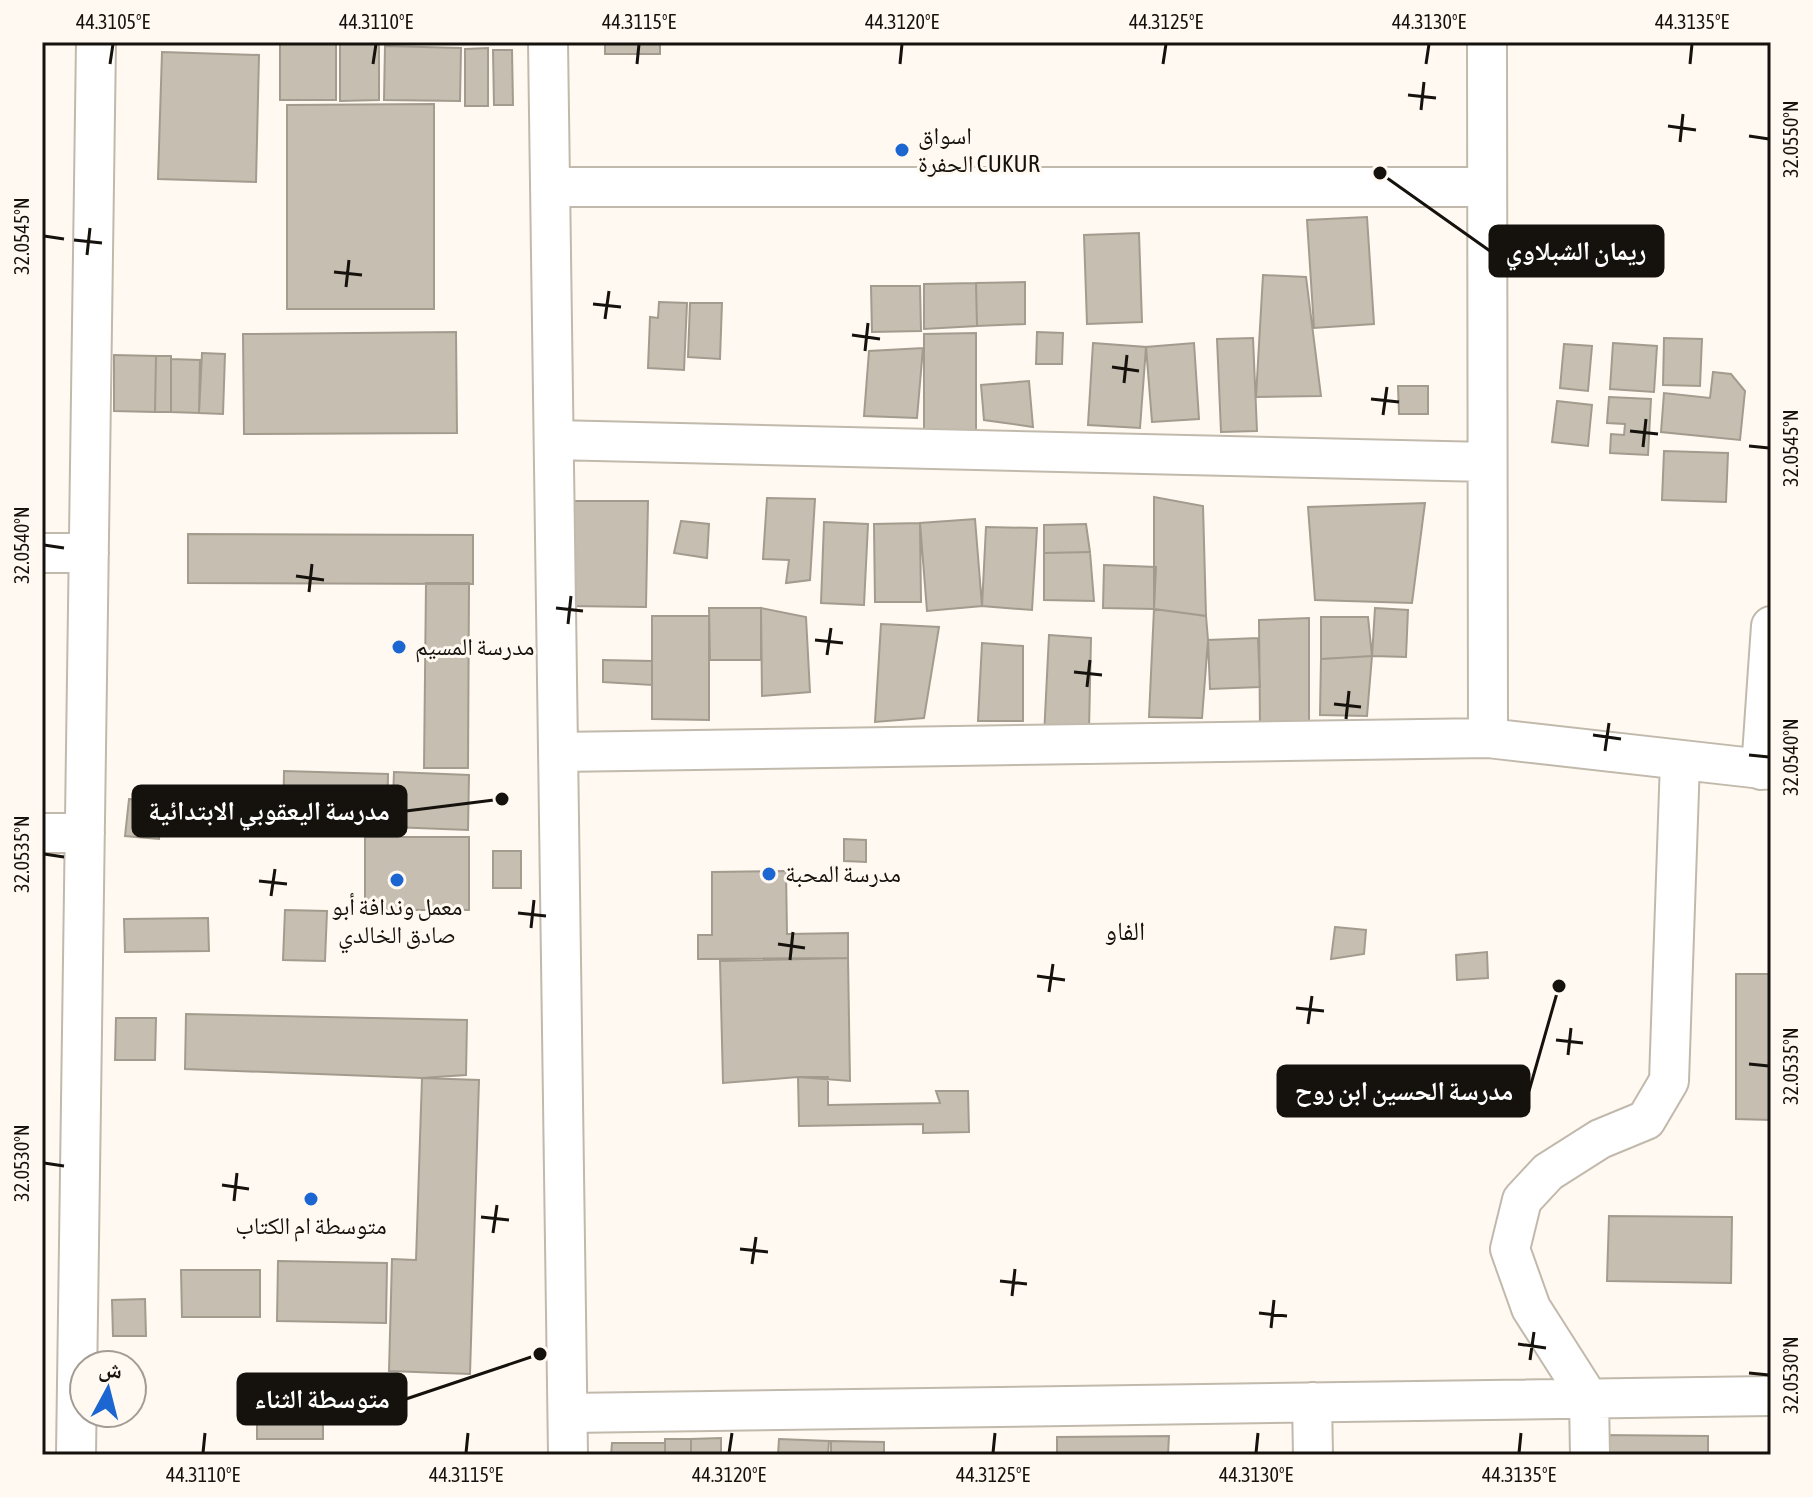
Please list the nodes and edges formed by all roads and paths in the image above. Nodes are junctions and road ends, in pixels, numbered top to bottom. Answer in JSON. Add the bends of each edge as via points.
{"nodes":[{"id":1,"x":96,"y":42,"type":"edge"},
{"id":2,"x":548,"y":42,"type":"edge"},
{"id":3,"x":1487,"y":42,"type":"edge"},
{"id":4,"x":550,"y":187,"type":"junction"},
{"id":5,"x":1487,"y":187,"type":"junction"},
{"id":6,"x":554,"y":440,"type":"junction"},
{"id":7,"x":1487,"y":462,"type":"junction"},
{"id":8,"x":42,"y":553,"type":"edge"},
{"id":9,"x":89,"y":553,"type":"junction"},
{"id":10,"x":1771,"y":626,"type":"edge"},
{"id":11,"x":1488,"y":738,"type":"junction"},
{"id":12,"x":558,"y":752,"type":"junction"},
{"id":13,"x":1680,"y":761,"type":"junction"},
{"id":14,"x":1766,"y":770,"type":"edge"},
{"id":15,"x":42,"y":833,"type":"edge"},
{"id":16,"x":85,"y":833,"type":"junction"},
{"id":17,"x":1771,"y":1396,"type":"edge"},
{"id":18,"x":1589,"y":1399,"type":"junction"},
{"id":19,"x":1312,"y":1402,"type":"junction"},
{"id":20,"x":568,"y":1413,"type":"junction"},
{"id":21,"x":76,"y":1455,"type":"edge"},
{"id":22,"x":568,"y":1455,"type":"edge"},
{"id":23,"x":1313,"y":1455,"type":"edge"},
{"id":24,"x":1590,"y":1455,"type":"edge"}],
"edges":[{"from":1,"to":9,"type":"street"},
{"from":2,"to":4,"type":"street"},
{"from":3,"to":5,"type":"street"},
{"from":4,"to":5,"type":"street"},
{"from":4,"to":6,"type":"street"},
{"from":5,"to":7,"type":"street"},
{"from":6,"to":7,"type":"street"},
{"from":6,"to":12,"type":"street"},
{"from":7,"to":11,"type":"street"},
{"from":8,"to":9,"type":"street"},
{"from":9,"to":16,"type":"street"},
{"from":10,"to":14,"type":"street"},
{"from":11,"to":12,"type":"street"},
{"from":11,"to":13,"type":"street"},
{"from":12,"to":20,"type":"street"},
{"from":13,"to":14,"type":"street"},
{"from":13,"to":18,"type":"street","via":[[1669,1081],[1646,1120],[1600,1139],[1548,1172],[1522,1200],[1510,1249],[1531,1308]]},
{"from":15,"to":16,"type":"street"},
{"from":16,"to":21,"type":"street"},
{"from":17,"to":18,"type":"street"},
{"from":18,"to":19,"type":"street"},
{"from":18,"to":24,"type":"street"},
{"from":19,"to":20,"type":"street"},
{"from":19,"to":23,"type":"street"},
{"from":20,"to":22,"type":"street"}]}
